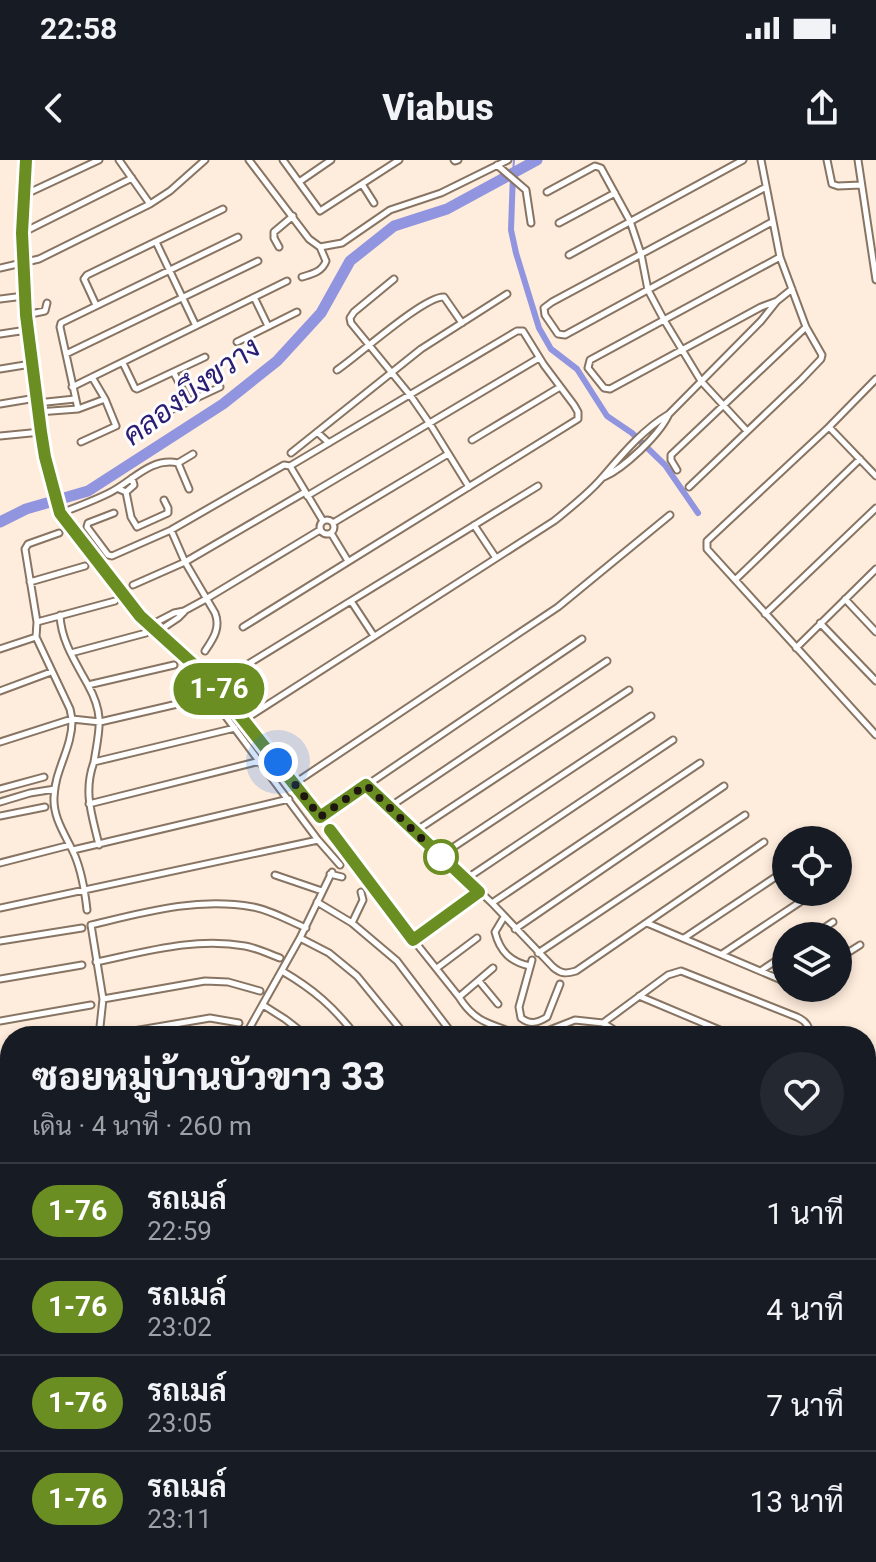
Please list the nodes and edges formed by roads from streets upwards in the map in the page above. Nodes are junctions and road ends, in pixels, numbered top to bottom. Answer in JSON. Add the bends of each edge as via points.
{"nodes":[{"id":1,"x":26,"y":160,"type":"edge"},
{"id":2,"x":99,"y":160,"type":"edge"},
{"id":3,"x":119,"y":160,"type":"edge"},
{"id":4,"x":205,"y":160,"type":"edge"},
{"id":5,"x":249,"y":160,"type":"edge"},
{"id":6,"x":283,"y":160,"type":"edge"},
{"id":7,"x":331,"y":160,"type":"edge"},
{"id":8,"x":399,"y":160,"type":"edge"},
{"id":9,"x":508,"y":160,"type":"edge"},
{"id":10,"x":743,"y":160,"type":"edge"},
{"id":11,"x":761,"y":160,"type":"edge"},
{"id":12,"x":827,"y":160,"type":"edge"},
{"id":13,"x":858,"y":160,"type":"edge"},
{"id":14,"x":497,"y":165,"type":"junction"},
{"id":15,"x":132,"y":178,"type":"junction"},
{"id":16,"x":299,"y":182,"type":"junction"},
{"id":17,"x":362,"y":184,"type":"junction"},
{"id":18,"x":861,"y":185,"type":"junction"},
{"id":19,"x":766,"y":187,"type":"junction"},
{"id":20,"x":547,"y":192,"type":"dead end"},
{"id":21,"x":615,"y":193,"type":"junction"},
{"id":22,"x":23,"y":196,"type":"junction"},
{"id":23,"x":374,"y":203,"type":"dead end"},
{"id":24,"x":150,"y":204,"type":"junction"},
{"id":25,"x":223,"y":209,"type":"dead end"},
{"id":26,"x":293,"y":216,"type":"junction"},
{"id":27,"x":630,"y":221,"type":"junction"},
{"id":28,"x":772,"y":222,"type":"junction"},
{"id":29,"x":531,"y":223,"type":"dead end"},
{"id":30,"x":559,"y":223,"type":"dead end"},
{"id":31,"x":22,"y":233,"type":"junction"},
{"id":32,"x":238,"y":237,"type":"dead end"},
{"id":33,"x":156,"y":242,"type":"junction"},
{"id":34,"x":279,"y":247,"type":"dead end"},
{"id":35,"x":320,"y":247,"type":"junction"},
{"id":36,"x":641,"y":254,"type":"junction"},
{"id":37,"x":569,"y":255,"type":"dead end"},
{"id":38,"x":780,"y":257,"type":"junction"},
{"id":39,"x":258,"y":261,"type":"dead end"},
{"id":40,"x":22,"y":264,"type":"junction"},
{"id":41,"x":0,"y":268,"type":"edge"},
{"id":42,"x":169,"y":269,"type":"junction"},
{"id":43,"x":302,"y":277,"type":"dead end"},
{"id":44,"x":394,"y":279,"type":"dead end"},
{"id":45,"x":876,"y":280,"type":"edge"},
{"id":46,"x":287,"y":281,"type":"dead end"},
{"id":47,"x":792,"y":289,"type":"junction"},
{"id":48,"x":648,"y":290,"type":"junction"},
{"id":49,"x":507,"y":294,"type":"dead end"},
{"id":50,"x":24,"y":296,"type":"junction"},
{"id":51,"x":183,"y":297,"type":"junction"},
{"id":52,"x":254,"y":297,"type":"junction"},
{"id":53,"x":0,"y":299,"type":"edge"},
{"id":54,"x":777,"y":301,"type":"junction"},
{"id":55,"x":47,"y":303,"type":"dead end"},
{"id":56,"x":96,"y":305,"type":"junction"},
{"id":57,"x":297,"y":312,"type":"dead end"},
{"id":58,"x":26,"y":315,"type":"junction"},
{"id":59,"x":664,"y":320,"type":"junction"},
{"id":60,"x":462,"y":323,"type":"junction"},
{"id":61,"x":196,"y":326,"type":"junction"},
{"id":62,"x":268,"y":326,"type":"junction"},
{"id":63,"x":806,"y":327,"type":"junction"},
{"id":64,"x":27,"y":330,"type":"junction"},
{"id":65,"x":0,"y":334,"type":"edge"},
{"id":66,"x":237,"y":342,"type":"dead end"},
{"id":67,"x":370,"y":346,"type":"junction"},
{"id":68,"x":680,"y":350,"type":"junction"},
{"id":69,"x":66,"y":354,"type":"junction"},
{"id":70,"x":205,"y":357,"type":"dead end"},
{"id":71,"x":539,"y":358,"type":"junction"},
{"id":72,"x":123,"y":363,"type":"junction"},
{"id":73,"x":31,"y":364,"type":"junction"},
{"id":74,"x":0,"y":369,"type":"edge"},
{"id":75,"x":337,"y":370,"type":"dead end"},
{"id":76,"x":174,"y":373,"type":"junction"},
{"id":77,"x":392,"y":373,"type":"junction"},
{"id":78,"x":92,"y":377,"type":"junction"},
{"id":79,"x":876,"y":379,"type":"edge"},
{"id":80,"x":701,"y":381,"type":"junction"},
{"id":81,"x":72,"y":387,"type":"junction"},
{"id":82,"x":220,"y":387,"type":"dead end"},
{"id":83,"x":561,"y":387,"type":"junction"},
{"id":84,"x":410,"y":395,"type":"junction"},
{"id":85,"x":75,"y":399,"type":"junction"},
{"id":86,"x":105,"y":399,"type":"junction"},
{"id":87,"x":36,"y":401,"type":"junction"},
{"id":88,"x":189,"y":402,"type":"junction"},
{"id":89,"x":0,"y":404,"type":"edge"},
{"id":90,"x":723,"y":406,"type":"junction"},
{"id":91,"x":78,"y":409,"type":"junction"},
{"id":92,"x":38,"y":412,"type":"junction"},
{"id":93,"x":160,"y":415,"type":"dead end"},
{"id":94,"x":661,"y":423,"type":"junction"},
{"id":95,"x":430,"y":424,"type":"junction"},
{"id":96,"x":829,"y":427,"type":"junction"},
{"id":97,"x":747,"y":431,"type":"junction"},
{"id":98,"x":41,"y":432,"type":"junction"},
{"id":99,"x":317,"y":432,"type":"junction"},
{"id":100,"x":0,"y":436,"type":"edge"},
{"id":101,"x":472,"y":440,"type":"dead end"},
{"id":102,"x":81,"y":442,"type":"dead end"},
{"id":103,"x":329,"y":443,"type":"junction"},
{"id":104,"x":291,"y":453,"type":"dead end"},
{"id":105,"x":193,"y":454,"type":"dead end"},
{"id":106,"x":448,"y":454,"type":"junction"},
{"id":107,"x":860,"y":459,"type":"junction"},
{"id":108,"x":178,"y":463,"type":"junction"},
{"id":109,"x":290,"y":466,"type":"junction"},
{"id":110,"x":677,"y":470,"type":"dead end"},
{"id":111,"x":876,"y":476,"type":"edge"},
{"id":112,"x":603,"y":477,"type":"junction"},
{"id":113,"x":132,"y":478,"type":"junction"},
{"id":114,"x":538,"y":486,"type":"dead end"},
{"id":115,"x":469,"y":487,"type":"junction"},
{"id":116,"x":689,"y":487,"type":"dead end"},
{"id":117,"x":118,"y":488,"type":"junction"},
{"id":118,"x":189,"y":489,"type":"dead end"},
{"id":119,"x":126,"y":492,"type":"junction"},
{"id":120,"x":306,"y":494,"type":"junction"},
{"id":121,"x":164,"y":500,"type":"dead end"},
{"id":122,"x":876,"y":508,"type":"edge"},
{"id":123,"x":61,"y":512,"type":"junction"},
{"id":124,"x":114,"y":513,"type":"dead end"},
{"id":125,"x":670,"y":515,"type":"dead end"},
{"id":126,"x":323,"y":521,"type":"junction"},
{"id":127,"x":333,"y":523,"type":"junction"},
{"id":128,"x":474,"y":525,"type":"junction"},
{"id":129,"x":171,"y":530,"type":"junction"},
{"id":130,"x":320,"y":530,"type":"junction"},
{"id":131,"x":59,"y":533,"type":"dead end"},
{"id":132,"x":331,"y":533,"type":"junction"},
{"id":133,"x":496,"y":558,"type":"junction"},
{"id":134,"x":348,"y":561,"type":"junction"},
{"id":135,"x":185,"y":562,"type":"junction"},
{"id":136,"x":85,"y":566,"type":"dead end"},
{"id":137,"x":876,"y":569,"type":"edge"},
{"id":138,"x":869,"y":576,"type":"junction"},
{"id":139,"x":735,"y":580,"type":"junction"},
{"id":140,"x":30,"y":582,"type":"junction"},
{"id":141,"x":876,"y":583,"type":"edge"},
{"id":142,"x":133,"y":585,"type":"dead end"},
{"id":143,"x":206,"y":599,"type":"junction"},
{"id":144,"x":845,"y":599,"type":"junction"},
{"id":145,"x":115,"y":601,"type":"dead end"},
{"id":146,"x":351,"y":601,"type":"junction"},
{"id":147,"x":184,"y":611,"type":"junction"},
{"id":148,"x":765,"y":614,"type":"junction"},
{"id":149,"x":60,"y":615,"type":"junction"},
{"id":150,"x":37,"y":622,"type":"junction"},
{"id":151,"x":820,"y":623,"type":"junction"},
{"id":152,"x":149,"y":626,"type":"junction"},
{"id":153,"x":243,"y":627,"type":"dead end"},
{"id":154,"x":157,"y":632,"type":"junction"},
{"id":155,"x":876,"y":632,"type":"edge"},
{"id":156,"x":146,"y":633,"type":"dead end"},
{"id":157,"x":374,"y":636,"type":"junction"},
{"id":158,"x":36,"y":637,"type":"junction"},
{"id":159,"x":582,"y":639,"type":"dead end"},
{"id":160,"x":796,"y":648,"type":"junction"},
{"id":161,"x":0,"y":649,"type":"edge"},
{"id":162,"x":205,"y":651,"type":"dead end"},
{"id":163,"x":71,"y":653,"type":"junction"},
{"id":164,"x":607,"y":661,"type":"dead end"},
{"id":165,"x":174,"y":665,"type":"dead end"},
{"id":166,"x":51,"y":672,"type":"junction"},
{"id":167,"x":227,"y":677,"type":"dead end"},
{"id":168,"x":876,"y":681,"type":"edge"},
{"id":169,"x":88,"y":685,"type":"junction"},
{"id":170,"x":629,"y":690,"type":"dead end"},
{"id":171,"x":0,"y":691,"type":"edge"},
{"id":172,"x":651,"y":716,"type":"dead end"},
{"id":173,"x":72,"y":719,"type":"junction"},
{"id":174,"x":244,"y":720,"type":"junction"},
{"id":175,"x":100,"y":722,"type":"junction"},
{"id":176,"x":235,"y":728,"type":"junction"},
{"id":177,"x":876,"y":735,"type":"edge"},
{"id":178,"x":673,"y":740,"type":"dead end"},
{"id":179,"x":0,"y":742,"type":"edge"},
{"id":180,"x":260,"y":761,"type":"junction"},
{"id":181,"x":94,"y":762,"type":"junction"},
{"id":182,"x":700,"y":763,"type":"dead end"},
{"id":183,"x":44,"y":777,"type":"dead end"},
{"id":184,"x":295,"y":783,"type":"junction"},
{"id":185,"x":366,"y":785,"type":"junction"},
{"id":186,"x":724,"y":786,"type":"dead end"},
{"id":187,"x":0,"y":789,"type":"edge"},
{"id":188,"x":55,"y":789,"type":"junction"},
{"id":189,"x":289,"y":799,"type":"junction"},
{"id":190,"x":0,"y":802,"type":"edge"},
{"id":191,"x":89,"y":804,"type":"junction"},
{"id":192,"x":45,"y":807,"type":"dead end"},
{"id":193,"x":388,"y":808,"type":"junction"},
{"id":194,"x":745,"y":815,"type":"dead end"},
{"id":195,"x":0,"y":816,"type":"edge"},
{"id":196,"x":320,"y":817,"type":"junction"},
{"id":197,"x":414,"y":832,"type":"junction"},
{"id":198,"x":318,"y":840,"type":"junction"},
{"id":199,"x":764,"y":842,"type":"dead end"},
{"id":200,"x":99,"y":845,"type":"junction"},
{"id":201,"x":71,"y":848,"type":"junction"},
{"id":202,"x":440,"y":856,"type":"junction"},
{"id":203,"x":0,"y":863,"type":"edge"},
{"id":204,"x":340,"y":865,"type":"dead end"},
{"id":205,"x":275,"y":875,"type":"dead end"},
{"id":206,"x":342,"y":877,"type":"dead end"},
{"id":207,"x":466,"y":879,"type":"junction"},
{"id":208,"x":772,"y":879,"type":"edge"},
{"id":209,"x":84,"y":891,"type":"junction"},
{"id":210,"x":322,"y":891,"type":"junction"},
{"id":211,"x":361,"y":892,"type":"dead end"},
{"id":212,"x":479,"y":892,"type":"junction"},
{"id":213,"x":317,"y":902,"type":"junction"},
{"id":214,"x":492,"y":903,"type":"junction"},
{"id":215,"x":794,"y":906,"type":"edge"},
{"id":216,"x":0,"y":908,"type":"edge"},
{"id":217,"x":87,"y":910,"type":"dead end"},
{"id":218,"x":504,"y":917,"type":"junction"},
{"id":219,"x":352,"y":923,"type":"junction"},
{"id":220,"x":647,"y":923,"type":"junction"},
{"id":221,"x":82,"y":928,"type":"dead end"},
{"id":222,"x":306,"y":928,"type":"junction"},
{"id":223,"x":515,"y":929,"type":"junction"},
{"id":224,"x":300,"y":938,"type":"junction"},
{"id":225,"x":477,"y":938,"type":"dead end"},
{"id":226,"x":683,"y":938,"type":"junction"},
{"id":227,"x":413,"y":940,"type":"junction"},
{"id":228,"x":0,"y":941,"type":"edge"},
{"id":229,"x":860,"y":945,"type":"dead end"},
{"id":230,"x":852,"y":950,"type":"edge"},
{"id":231,"x":538,"y":953,"type":"junction"},
{"id":232,"x":722,"y":955,"type":"junction"},
{"id":233,"x":280,"y":958,"type":"dead end"},
{"id":234,"x":96,"y":962,"type":"junction"},
{"id":235,"x":772,"y":963,"type":"edge"},
{"id":236,"x":82,"y":965,"type":"dead end"},
{"id":237,"x":437,"y":968,"type":"junction"},
{"id":238,"x":493,"y":968,"type":"dead end"},
{"id":239,"x":762,"y":970,"type":"junction"},
{"id":240,"x":282,"y":971,"type":"junction"},
{"id":241,"x":772,"y":975,"type":"edge"},
{"id":242,"x":0,"y":979,"type":"edge"},
{"id":243,"x":479,"y":981,"type":"junction"},
{"id":244,"x":560,"y":984,"type":"dead end"},
{"id":245,"x":260,"y":991,"type":"dead end"},
{"id":246,"x":638,"y":996,"type":"junction"},
{"id":247,"x":459,"y":997,"type":"junction"},
{"id":248,"x":103,"y":999,"type":"junction"},
{"id":249,"x":498,"y":1004,"type":"dead end"},
{"id":250,"x":91,"y":1005,"type":"dead end"},
{"id":251,"x":263,"y":1005,"type":"junction"},
{"id":252,"x":0,"y":1021,"type":"edge"},
{"id":253,"x":239,"y":1023,"type":"dead end"},
{"id":254,"x":603,"y":1023,"type":"junction"},
{"id":255,"x":102,"y":1026,"type":"edge"},
{"id":256,"x":162,"y":1026,"type":"edge"},
{"id":257,"x":251,"y":1026,"type":"edge"},
{"id":258,"x":294,"y":1026,"type":"edge"},
{"id":259,"x":348,"y":1026,"type":"edge"},
{"id":260,"x":398,"y":1026,"type":"edge"},
{"id":261,"x":446,"y":1026,"type":"edge"},
{"id":262,"x":492,"y":1026,"type":"edge"},
{"id":263,"x":560,"y":1026,"type":"edge"},
{"id":264,"x":606,"y":1026,"type":"edge"},
{"id":265,"x":710,"y":1026,"type":"edge"},
{"id":266,"x":808,"y":1026,"type":"edge"}],
"edges":[{"from":1,"to":22,"type":"street"},
{"from":2,"to":22,"type":"street"},
{"from":3,"to":15,"type":"street"},
{"from":4,"to":24,"type":"street"},
{"from":5,"to":26,"type":"street"},
{"from":6,"to":16,"type":"street"},
{"from":7,"to":16,"type":"street"},
{"from":8,"to":17,"type":"street"},
{"from":9,"to":14,"type":"street"},
{"from":10,"to":27,"type":"street"},
{"from":11,"to":19,"type":"street"},
{"from":12,"to":18,"type":"street","via":[[832,184]]},
{"from":13,"to":18,"type":"street"},
{"from":14,"to":29,"type":"street","via":[[526,190]]},
{"from":14,"to":35,"type":"street","via":[[432,197],[390,210],[342,243]]},
{"from":15,"to":24,"type":"street"},
{"from":15,"to":31,"type":"street"},
{"from":16,"to":17,"type":"street","via":[[320,211]]},
{"from":17,"to":23,"type":"street"},
{"from":18,"to":45,"type":"street"},
{"from":19,"to":28,"type":"street"},
{"from":19,"to":36,"type":"street"},
{"from":20,"to":21,"type":"street","via":[[597,166]]},
{"from":21,"to":27,"type":"street"},
{"from":21,"to":30,"type":"street"},
{"from":22,"to":31,"type":"street"},
{"from":24,"to":40,"type":"street"},
{"from":25,"to":33,"type":"street"},
{"from":26,"to":34,"type":"street","via":[[274,232]]},
{"from":26,"to":35,"type":"street"},
{"from":27,"to":36,"type":"street"},
{"from":27,"to":37,"type":"street"},
{"from":28,"to":38,"type":"street"},
{"from":28,"to":48,"type":"street"},
{"from":31,"to":40,"type":"street"},
{"from":32,"to":42,"type":"street"},
{"from":33,"to":42,"type":"street"},
{"from":33,"to":56,"type":"street","via":[[85,277]]},
{"from":35,"to":43,"type":"street","via":[[324,267]]},
{"from":36,"to":48,"type":"street"},
{"from":36,"to":48,"type":"street","via":[[543,311],[562,336]]},
{"from":38,"to":47,"type":"street"},
{"from":38,"to":59,"type":"street"},
{"from":39,"to":51,"type":"street"},
{"from":40,"to":41,"type":"street"},
{"from":40,"to":50,"type":"street"},
{"from":42,"to":51,"type":"street"},
{"from":42,"to":56,"type":"street"},
{"from":44,"to":67,"type":"street","via":[[351,315],[351,323]]},
{"from":46,"to":52,"type":"street"},
{"from":47,"to":54,"type":"street"},
{"from":47,"to":63,"type":"street"},
{"from":48,"to":59,"type":"street"},
{"from":49,"to":60,"type":"street"},
{"from":50,"to":53,"type":"street"},
{"from":50,"to":58,"type":"street"},
{"from":51,"to":61,"type":"street"},
{"from":51,"to":69,"type":"street"},
{"from":52,"to":61,"type":"street"},
{"from":52,"to":62,"type":"street"},
{"from":54,"to":68,"type":"street"},
{"from":54,"to":80,"type":"street"},
{"from":55,"to":58,"type":"street","via":[[45,311]]},
{"from":56,"to":69,"type":"street","via":[[61,323]]},
{"from":57,"to":62,"type":"street"},
{"from":58,"to":64,"type":"street"},
{"from":59,"to":68,"type":"street"},
{"from":59,"to":68,"type":"street","via":[[590,360],[588,368],[610,389]]},
{"from":60,"to":67,"type":"street","via":[[440,296]]},
{"from":60,"to":77,"type":"street"},
{"from":61,"to":72,"type":"street"},
{"from":62,"to":66,"type":"street"},
{"from":63,"to":90,"type":"street"},
{"from":63,"to":97,"type":"street","via":[[821,359]]},
{"from":64,"to":65,"type":"street"},
{"from":64,"to":73,"type":"street"},
{"from":67,"to":75,"type":"street"},
{"from":67,"to":77,"type":"street"},
{"from":68,"to":80,"type":"street"},
{"from":69,"to":81,"type":"street"},
{"from":70,"to":76,"type":"street"},
{"from":71,"to":83,"type":"street"},
{"from":71,"to":84,"type":"street","via":[[519,330]]},
{"from":71,"to":95,"type":"street"},
{"from":72,"to":76,"type":"street","via":[[137,389]]},
{"from":72,"to":78,"type":"street"},
{"from":73,"to":74,"type":"street"},
{"from":73,"to":87,"type":"street"},
{"from":76,"to":88,"type":"street"},
{"from":77,"to":84,"type":"street"},
{"from":77,"to":99,"type":"street"},
{"from":78,"to":81,"type":"street"},
{"from":78,"to":86,"type":"street"},
{"from":79,"to":96,"type":"street"},
{"from":80,"to":90,"type":"street"},
{"from":80,"to":94,"type":"street"},
{"from":81,"to":85,"type":"street"},
{"from":82,"to":88,"type":"street"},
{"from":83,"to":101,"type":"street"},
{"from":83,"to":115,"type":"street","via":[[578,419]]},
{"from":84,"to":95,"type":"street"},
{"from":84,"to":103,"type":"street"},
{"from":85,"to":87,"type":"street"},
{"from":85,"to":91,"type":"street"},
{"from":86,"to":91,"type":"street"},
{"from":86,"to":102,"type":"street","via":[[116,426]]},
{"from":87,"to":89,"type":"street"},
{"from":87,"to":92,"type":"street"},
{"from":88,"to":93,"type":"street"},
{"from":90,"to":97,"type":"street"},
{"from":90,"to":110,"type":"street","via":[[671,455]]},
{"from":91,"to":92,"type":"street"},
{"from":92,"to":98,"type":"street"},
{"from":94,"to":112,"type":"street"},
{"from":94,"to":112,"type":"street","via":[[615,472]]},
{"from":95,"to":106,"type":"street"},
{"from":95,"to":120,"type":"street"},
{"from":96,"to":107,"type":"street"},
{"from":96,"to":139,"type":"street","via":[[707,541],[707,549]]},
{"from":97,"to":116,"type":"street"},
{"from":98,"to":100,"type":"street"},
{"from":98,"to":123,"type":"street"},
{"from":99,"to":103,"type":"street"},
{"from":99,"to":104,"type":"street"},
{"from":103,"to":109,"type":"street"},
{"from":105,"to":108,"type":"street"},
{"from":106,"to":115,"type":"street"},
{"from":106,"to":127,"type":"street"},
{"from":107,"to":111,"type":"street"},
{"from":107,"to":139,"type":"street"},
{"from":108,"to":113,"type":"street","via":[[156,463]]},
{"from":108,"to":118,"type":"street"},
{"from":109,"to":120,"type":"street"},
{"from":109,"to":129,"type":"street"},
{"from":112,"to":133,"type":"street","via":[[554,521]]},
{"from":113,"to":117,"type":"street"},
{"from":113,"to":119,"type":"street","via":[[134,485]]},
{"from":114,"to":128,"type":"street"},
{"from":115,"to":134,"type":"street"},
{"from":117,"to":119,"type":"street"},
{"from":117,"to":123,"type":"street"},
{"from":119,"to":121,"type":"street","via":[[137,527],[168,513]]},
{"from":120,"to":126,"type":"street"},
{"from":120,"to":135,"type":"street"},
{"from":122,"to":148,"type":"street"},
{"from":123,"to":152,"type":"street"},
{"from":124,"to":129,"type":"street","via":[[87,525],[110,556]]},
{"from":125,"to":184,"type":"street","via":[[558,607]]},
{"from":126,"to":127,"type":"street"},
{"from":126,"to":130,"type":"street"},
{"from":127,"to":132,"type":"street"},
{"from":128,"to":133,"type":"street"},
{"from":128,"to":146,"type":"street"},
{"from":129,"to":135,"type":"street"},
{"from":130,"to":132,"type":"street"},
{"from":130,"to":143,"type":"street"},
{"from":131,"to":140,"type":"street","via":[[26,546]]},
{"from":132,"to":134,"type":"street"},
{"from":133,"to":157,"type":"street"},
{"from":134,"to":153,"type":"street"},
{"from":135,"to":142,"type":"street"},
{"from":135,"to":143,"type":"street"},
{"from":136,"to":140,"type":"street"},
{"from":137,"to":138,"type":"street"},
{"from":138,"to":141,"type":"street"},
{"from":138,"to":144,"type":"street"},
{"from":139,"to":148,"type":"street"},
{"from":140,"to":150,"type":"street"},
{"from":143,"to":147,"type":"street"},
{"from":143,"to":162,"type":"street","via":[[218,627]]},
{"from":144,"to":151,"type":"street"},
{"from":144,"to":155,"type":"street"},
{"from":145,"to":149,"type":"street"},
{"from":146,"to":157,"type":"street"},
{"from":146,"to":167,"type":"street"},
{"from":147,"to":152,"type":"street"},
{"from":147,"to":154,"type":"street"},
{"from":148,"to":160,"type":"street"},
{"from":149,"to":150,"type":"street"},
{"from":149,"to":163,"type":"street"},
{"from":150,"to":158,"type":"street"},
{"from":151,"to":160,"type":"street"},
{"from":151,"to":168,"type":"street"},
{"from":152,"to":154,"type":"street"},
{"from":154,"to":174,"type":"street","via":[[215,684]]},
{"from":156,"to":163,"type":"street"},
{"from":157,"to":174,"type":"street"},
{"from":158,"to":161,"type":"street"},
{"from":158,"to":166,"type":"street"},
{"from":159,"to":185,"type":"street"},
{"from":160,"to":177,"type":"street"},
{"from":163,"to":169,"type":"street"},
{"from":164,"to":193,"type":"street"},
{"from":165,"to":169,"type":"street"},
{"from":166,"to":171,"type":"street"},
{"from":166,"to":173,"type":"street"},
{"from":169,"to":175,"type":"street"},
{"from":170,"to":197,"type":"street"},
{"from":172,"to":202,"type":"street"},
{"from":173,"to":175,"type":"street"},
{"from":173,"to":179,"type":"street"},
{"from":173,"to":188,"type":"street"},
{"from":174,"to":184,"type":"street"},
{"from":175,"to":176,"type":"street","via":[[208,698]]},
{"from":175,"to":181,"type":"street"},
{"from":176,"to":180,"type":"street"},
{"from":176,"to":181,"type":"street"},
{"from":178,"to":207,"type":"street"},
{"from":180,"to":189,"type":"street"},
{"from":180,"to":191,"type":"street"},
{"from":181,"to":191,"type":"street"},
{"from":182,"to":214,"type":"street"},
{"from":183,"to":187,"type":"street"},
{"from":184,"to":196,"type":"street"},
{"from":185,"to":193,"type":"street"},
{"from":185,"to":196,"type":"street"},
{"from":186,"to":223,"type":"street"},
{"from":188,"to":190,"type":"street"},
{"from":188,"to":201,"type":"street","via":[[54,805]]},
{"from":189,"to":198,"type":"street"},
{"from":189,"to":200,"type":"street"},
{"from":191,"to":200,"type":"street"},
{"from":192,"to":195,"type":"street"},
{"from":193,"to":197,"type":"street"},
{"from":194,"to":231,"type":"street"},
{"from":196,"to":227,"type":"street"},
{"from":197,"to":202,"type":"street"},
{"from":198,"to":204,"type":"street"},
{"from":198,"to":209,"type":"street"},
{"from":199,"to":220,"type":"street"},
{"from":200,"to":201,"type":"street"},
{"from":201,"to":203,"type":"street"},
{"from":201,"to":209,"type":"street"},
{"from":202,"to":207,"type":"street"},
{"from":205,"to":210,"type":"street"},
{"from":206,"to":210,"type":"street","via":[[331,873]]},
{"from":207,"to":212,"type":"street"},
{"from":208,"to":226,"type":"street"},
{"from":209,"to":216,"type":"street"},
{"from":209,"to":217,"type":"street"},
{"from":210,"to":213,"type":"street"},
{"from":211,"to":219,"type":"street","via":[[363,900]]},
{"from":212,"to":214,"type":"street"},
{"from":212,"to":227,"type":"street"},
{"from":213,"to":219,"type":"street"},
{"from":213,"to":222,"type":"street"},
{"from":214,"to":218,"type":"street"},
{"from":215,"to":232,"type":"street"},
{"from":218,"to":223,"type":"street"},
{"from":218,"to":244,"type":"street","via":[[495,932],[501,949],[512,961],[531,963],[521,1018],[534,1023],[547,1017]]},
{"from":219,"to":261,"type":"street","via":[[397,961]]},
{"from":220,"to":226,"type":"street"},
{"from":220,"to":231,"type":"street","via":[[576,971],[559,972]]},
{"from":221,"to":228,"type":"street"},
{"from":222,"to":224,"type":"street"},
{"from":222,"to":234,"type":"street","via":[[256,907],[208,902],[170,906],[91,925]]},
{"from":223,"to":231,"type":"street"},
{"from":224,"to":240,"type":"street"},
{"from":224,"to":260,"type":"street","via":[[357,976]]},
{"from":225,"to":237,"type":"street"},
{"from":226,"to":232,"type":"street"},
{"from":227,"to":237,"type":"street"},
{"from":229,"to":230,"type":"street"},
{"from":232,"to":239,"type":"street"},
{"from":233,"to":234,"type":"street","via":[[247,946],[191,943]]},
{"from":234,"to":248,"type":"street"},
{"from":235,"to":239,"type":"street"},
{"from":236,"to":242,"type":"street"},
{"from":237,"to":247,"type":"street"},
{"from":238,"to":243,"type":"street"},
{"from":239,"to":241,"type":"street"},
{"from":240,"to":251,"type":"street"},
{"from":240,"to":259,"type":"street","via":[[308,986]]},
{"from":243,"to":247,"type":"street"},
{"from":243,"to":249,"type":"street"},
{"from":245,"to":248,"type":"street","via":[[213,980]]},
{"from":246,"to":254,"type":"street"},
{"from":246,"to":265,"type":"street"},
{"from":246,"to":266,"type":"street","via":[[668,975],[688,972]]},
{"from":247,"to":262,"type":"street","via":[[466,1009]]},
{"from":248,"to":255,"type":"street"},
{"from":250,"to":252,"type":"street"},
{"from":251,"to":257,"type":"street"},
{"from":251,"to":258,"type":"street"},
{"from":253,"to":256,"type":"street","via":[[210,1018]]},
{"from":254,"to":263,"type":"street","via":[[575,1020]]},
{"from":254,"to":264,"type":"street"}]}
